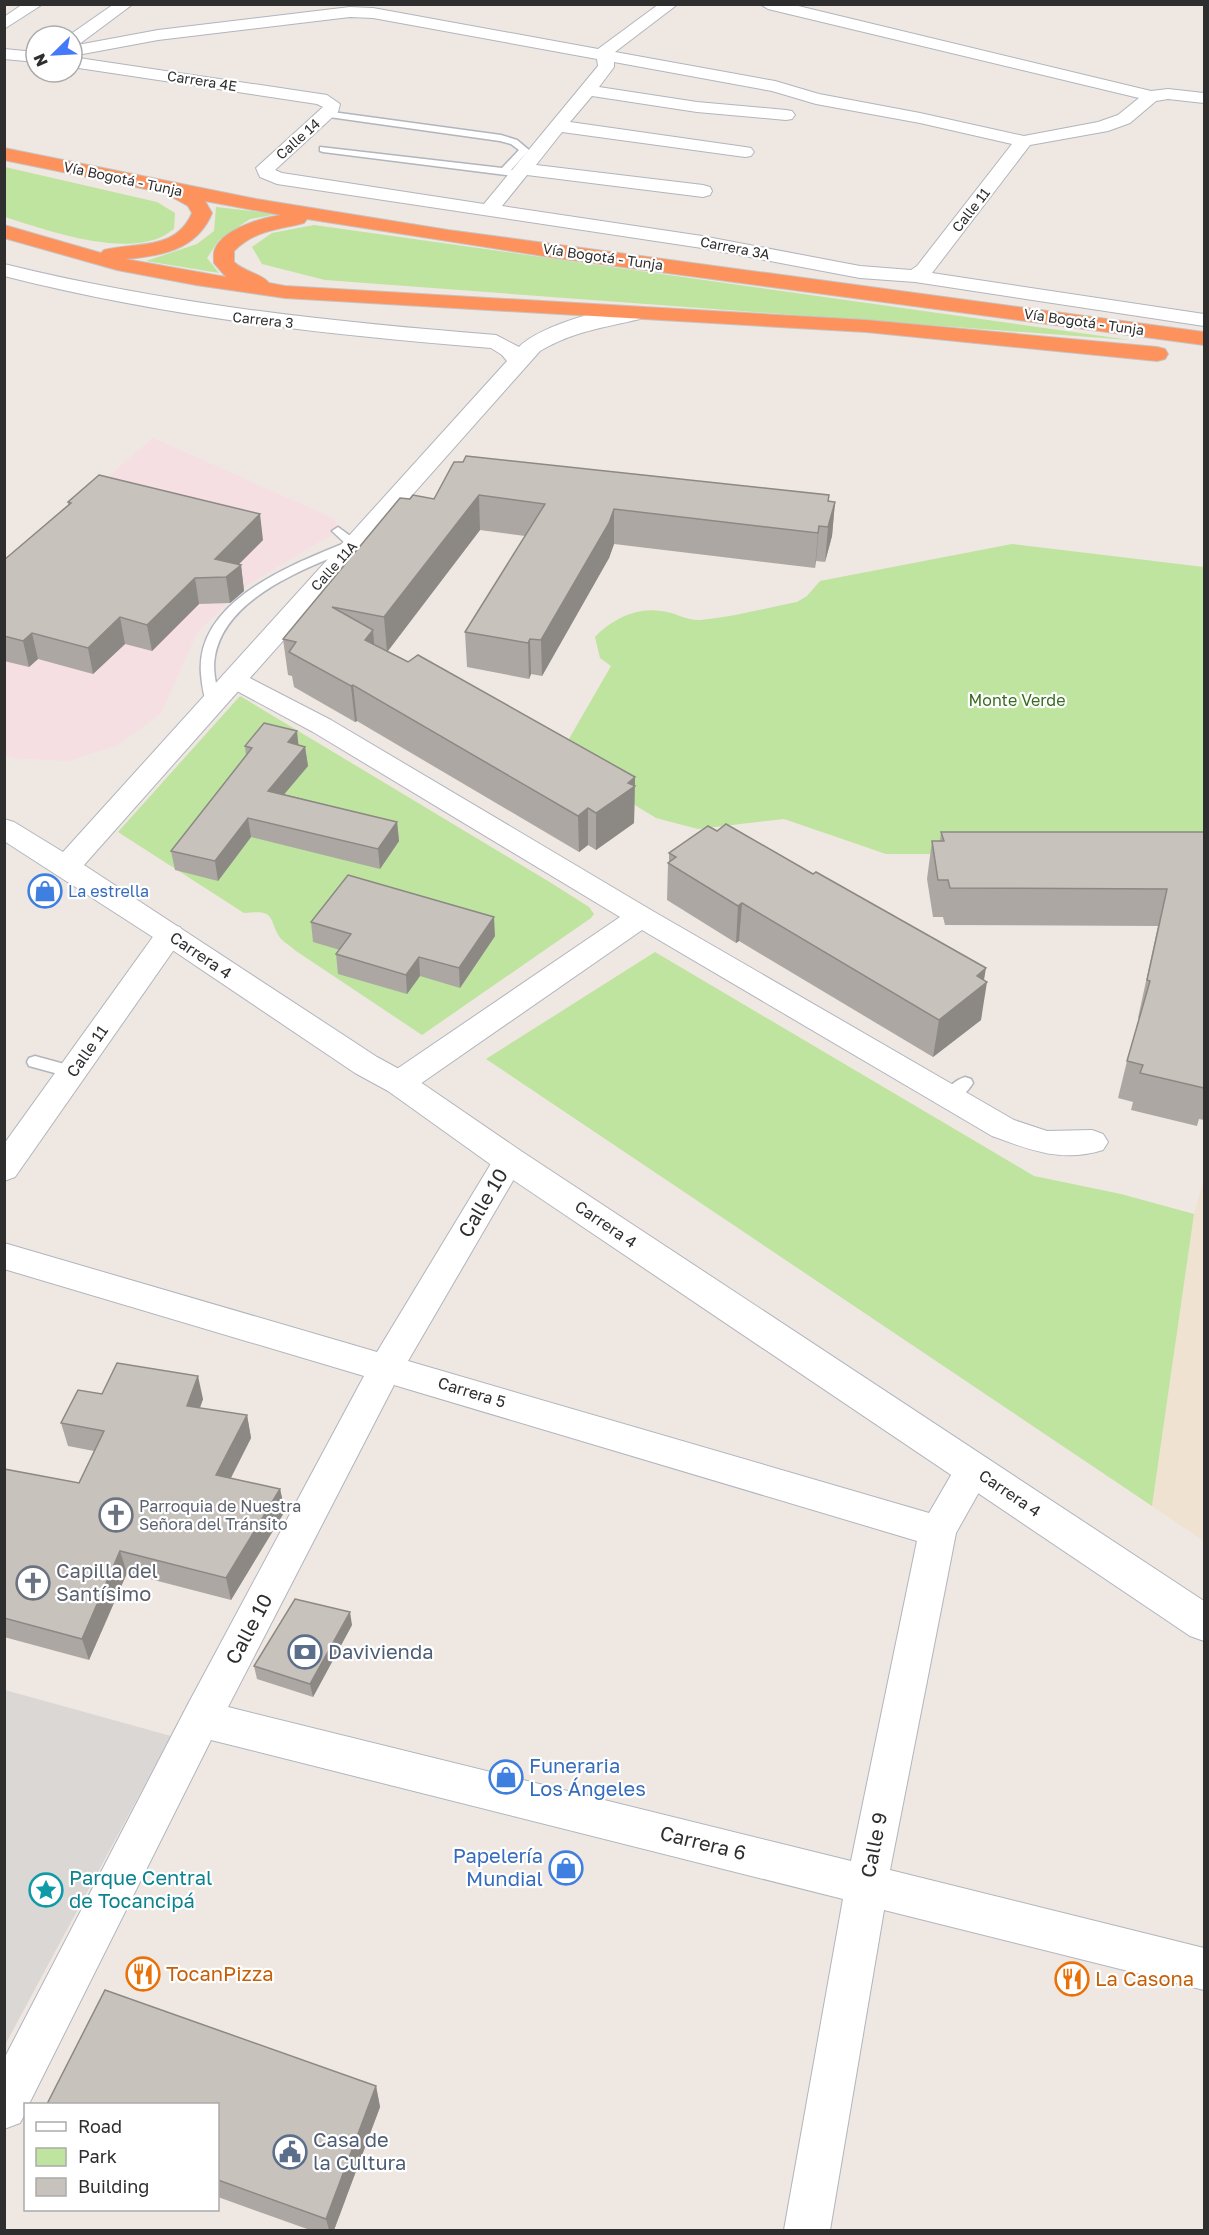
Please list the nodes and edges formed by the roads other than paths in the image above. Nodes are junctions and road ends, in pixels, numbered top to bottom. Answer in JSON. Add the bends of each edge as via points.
{"nodes":[{"id":1,"x":35,"y":4,"type":"edge"},
{"id":2,"x":125,"y":4,"type":"edge"},
{"id":3,"x":670,"y":4,"type":"edge"},
{"id":4,"x":768,"y":4,"type":"edge"},
{"id":5,"x":194,"y":16,"type":"dead end"},
{"id":6,"x":4,"y":24,"type":"edge"},
{"id":7,"x":180,"y":32,"type":"junction"},
{"id":8,"x":84,"y":33,"type":"edge"},
{"id":9,"x":84,"y":49,"type":"edge"},
{"id":10,"x":4,"y":54,"type":"edge"},
{"id":11,"x":602,"y":54,"type":"junction"},
{"id":12,"x":24,"y":56,"type":"edge"},
{"id":13,"x":84,"y":64,"type":"edge"},
{"id":14,"x":692,"y":88,"type":"dead end"},
{"id":15,"x":586,"y":90,"type":"junction"},
{"id":16,"x":1151,"y":96,"type":"junction"},
{"id":17,"x":1204,"y":98,"type":"edge"},
{"id":18,"x":679,"y":104,"type":"junction"},
{"id":19,"x":328,"y":109,"type":"junction"},
{"id":20,"x":786,"y":115,"type":"dead end"},
{"id":21,"x":558,"y":126,"type":"junction"},
{"id":22,"x":1024,"y":141,"type":"junction"},
{"id":23,"x":323,"y":149,"type":"dead end"},
{"id":24,"x":745,"y":152,"type":"dead end"},
{"id":25,"x":4,"y":154,"type":"edge"},
{"id":26,"x":515,"y":171,"type":"junction"},
{"id":27,"x":267,"y":173,"type":"joint"},
{"id":28,"x":147,"y":184,"type":"junction"},
{"id":29,"x":703,"y":191,"type":"dead end"},
{"id":30,"x":490,"y":209,"type":"junction"},
{"id":31,"x":341,"y":219,"type":"junction"},
{"id":32,"x":4,"y":231,"type":"edge"},
{"id":33,"x":79,"y":253,"type":"junction"},
{"id":34,"x":4,"y":270,"type":"edge"},
{"id":35,"x":915,"y":276,"type":"junction"},
{"id":36,"x":285,"y":292,"type":"junction"},
{"id":37,"x":632,"y":314,"type":"junction"},
{"id":38,"x":1204,"y":320,"type":"edge"},
{"id":39,"x":1204,"y":339,"type":"edge"},
{"id":40,"x":1175,"y":357,"type":"dead end"},
{"id":41,"x":519,"y":360,"type":"junction"},
{"id":42,"x":346,"y":538,"type":"junction"},
{"id":43,"x":233,"y":679,"type":"junction"},
{"id":44,"x":213,"y":702,"type":"junction"},
{"id":45,"x":4,"y":828,"type":"edge"},
{"id":46,"x":66,"y":867,"type":"junction"},
{"id":47,"x":641,"y":916,"type":"junction"},
{"id":48,"x":170,"y":934,"type":"junction"},
{"id":49,"x":35,"y":1062,"type":"dead end"},
{"id":50,"x":73,"y":1072,"type":"junction"},
{"id":51,"x":399,"y":1083,"type":"junction"},
{"id":52,"x":1092,"y":1142,"type":"dead end"},
{"id":53,"x":509,"y":1160,"type":"junction"},
{"id":54,"x":4,"y":1168,"type":"edge"},
{"id":55,"x":4,"y":1256,"type":"edge"},
{"id":56,"x":386,"y":1367,"type":"junction"},
{"id":57,"x":974,"y":1469,"type":"junction"},
{"id":58,"x":938,"y":1531,"type":"junction"},
{"id":59,"x":1202,"y":1619,"type":"edge"},
{"id":60,"x":201,"y":1719,"type":"junction"},
{"id":61,"x":867,"y":1883,"type":"junction"},
{"id":62,"x":1204,"y":1969,"type":"edge"},
{"id":63,"x":4,"y":2107,"type":"edge"},
{"id":64,"x":807,"y":2230,"type":"edge"}],
"edges":[{"from":1,"to":6,"type":"street"},
{"from":2,"to":8,"type":"street"},
{"from":3,"to":11,"type":"street"},
{"from":4,"to":16,"type":"street"},
{"from":5,"to":7,"type":"street"},
{"from":7,"to":9,"type":"street"},
{"from":7,"to":11,"type":"street","via":[[332,13],[361,13]]},
{"from":10,"to":12,"type":"street"},
{"from":11,"to":15,"type":"street","via":[[606,67]]},
{"from":11,"to":22,"type":"street","via":[[775,86],[816,99]]},
{"from":13,"to":19,"type":"street","name":"Carrera 4E","via":[[321,99]]},
{"from":14,"to":18,"type":"street"},
{"from":15,"to":18,"type":"street"},
{"from":15,"to":21,"type":"street"},
{"from":16,"to":17,"type":"street"},
{"from":16,"to":22,"type":"street","via":[[1136,111],[1102,127]]},
{"from":18,"to":20,"type":"street"},
{"from":19,"to":26,"type":"lane","via":[[514,142],[524,150]]},
{"from":19,"to":27,"type":"street","name":"Calle 14","via":[[265,168]]},
{"from":21,"to":24,"type":"street"},
{"from":21,"to":26,"type":"street"},
{"from":22,"to":35,"type":"street","name":"Calle 11","via":[[924,270]]},
{"from":23,"to":26,"type":"lane"},
{"from":25,"to":28,"type":"highway","name":"Vía Bogotá - Tunja"},
{"from":26,"to":29,"type":"street"},
{"from":26,"to":30,"type":"street"},
{"from":27,"to":30,"type":"street","name":"Carrera 3A","via":[[277,178]]},
{"from":28,"to":31,"type":"highway","name":"Vía Bogotá - Tunja"},
{"from":28,"to":33,"type":"highway","via":[[196,202],[202,213],[200,225],[188,236],[142,252]]},
{"from":30,"to":35,"type":"street","name":"Carrera 3A","via":[[860,272]]},
{"from":31,"to":36,"type":"highway","via":[[282,220],[255,227],[235,237],[224,250],[224,263],[236,275]]},
{"from":31,"to":39,"type":"highway","name":"Vía Bogotá - Tunja"},
{"from":32,"to":33,"type":"highway","name":"Vía Bogotá - Tunja"},
{"from":33,"to":36,"type":"highway","name":"Vía Bogotá - Tunja","via":[[185,277]]},
{"from":34,"to":41,"type":"street","name":"Carrera 3","via":[[120,298],[221,315],[496,342]]},
{"from":35,"to":38,"type":"street","name":"Carrera 3A"},
{"from":36,"to":37,"type":"highway","name":"Vía Bogotá - Tunja"},
{"from":37,"to":40,"type":"highway","name":"Vía Bogotá - Tunja","via":[[889,328]]},
{"from":37,"to":41,"type":"street","name":"Calle 11A","via":[[585,322],[551,334]]},
{"from":41,"to":42,"type":"street","name":"Calle 11A"},
{"from":42,"to":43,"type":"street","name":"Calle 11A"},
{"from":42,"to":44,"type":"lane","via":[[236,607],[216,632],[208,656]]},
{"from":43,"to":44,"type":"street","name":"Calle 11A"},
{"from":43,"to":47,"type":"street","via":[[322,726]]},
{"from":44,"to":46,"type":"street","name":"Calle 11A"},
{"from":45,"to":46,"type":"street","name":"Carrera 4"},
{"from":46,"to":48,"type":"street","name":"Carrera 4"},
{"from":47,"to":51,"type":"street"},
{"from":47,"to":52,"type":"street","via":[[957,1089],[1004,1128],[1046,1143]]},
{"from":48,"to":50,"type":"street","name":"Calle 11"},
{"from":48,"to":51,"type":"street","name":"Carrera 4"},
{"from":49,"to":50,"type":"lane"},
{"from":50,"to":54,"type":"street","name":"Calle 11"},
{"from":51,"to":53,"type":"street","name":"Carrera 4"},
{"from":53,"to":56,"type":"street","name":"Calle 10"},
{"from":53,"to":57,"type":"street","name":"Carrera 4"},
{"from":55,"to":56,"type":"street","name":"Carrera 5"},
{"from":56,"to":58,"type":"street","name":"Carrera 5"},
{"from":56,"to":60,"type":"street","name":"Calle 10"},
{"from":57,"to":58,"type":"street","name":"Calle 9"},
{"from":57,"to":59,"type":"street","name":"Carrera 4"},
{"from":58,"to":61,"type":"street","name":"Calle 9"},
{"from":60,"to":61,"type":"street","name":"Carrera 6"},
{"from":60,"to":63,"type":"street","name":"Calle 10"},
{"from":61,"to":62,"type":"street","name":"Carrera 6"},
{"from":61,"to":64,"type":"street","name":"Calle 9"}]}
